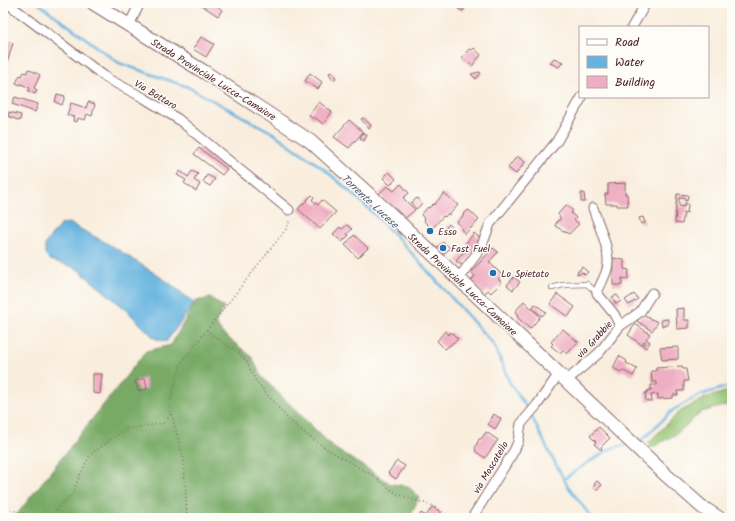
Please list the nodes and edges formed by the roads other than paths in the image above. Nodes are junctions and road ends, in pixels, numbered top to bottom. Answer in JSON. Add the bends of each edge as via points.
{"nodes":[{"id":1,"x":7,"y":3,"type":"edge"},
{"id":2,"x":93,"y":3,"type":"edge"},
{"id":3,"x":140,"y":3,"type":"edge"},
{"id":4,"x":646,"y":3,"type":"edge"},
{"id":5,"x":129,"y":26,"type":"junction"},
{"id":6,"x":633,"y":26,"type":"edge"},
{"id":7,"x":581,"y":98,"type":"edge"},
{"id":8,"x":593,"y":208,"type":"dead end"},
{"id":9,"x":289,"y":210,"type":"road end"},
{"id":10,"x":458,"y":279,"type":"junction"},
{"id":11,"x":552,"y":288,"type":"dead end"},
{"id":12,"x":597,"y":293,"type":"junction"},
{"id":13,"x":652,"y":293,"type":"dead end"},
{"id":14,"x":620,"y":326,"type":"junction"},
{"id":15,"x":562,"y":378,"type":"junction"},
{"id":16,"x":472,"y":518,"type":"edge"},
{"id":17,"x":719,"y":518,"type":"edge"}],
"edges":[{"from":1,"to":9,"type":"street","name":"Via Bottaro","via":[[108,79],[178,119]]},
{"from":2,"to":5,"type":"main road","name":"Strada Provinciale Lucca-Camaiore"},
{"from":3,"to":5,"type":"street"},
{"from":4,"to":6,"type":"street"},
{"from":5,"to":10,"type":"main road","name":"Strada Provinciale Lucca-Camaiore","via":[[310,141]]},
{"from":7,"to":10,"type":"street","via":[[557,141],[490,224],[481,248]]},
{"from":8,"to":12,"type":"street","via":[[607,250],[608,262],[607,271]]},
{"from":10,"to":15,"type":"main road","name":"Strada Provinciale Lucca-Camaiore"},
{"from":11,"to":12,"type":"lane","via":[[587,284]]},
{"from":12,"to":14,"type":"street"},
{"from":13,"to":14,"type":"street","name":"via Grabbie","via":[[640,312]]},
{"from":14,"to":15,"type":"street","name":"via Grabbie","via":[[599,352]]},
{"from":15,"to":16,"type":"street","name":"via Moscatello","via":[[521,424],[514,451]]},
{"from":15,"to":17,"type":"main road","name":"Strada Provinciale Lucca-Camaiore","via":[[702,507]]}]}
